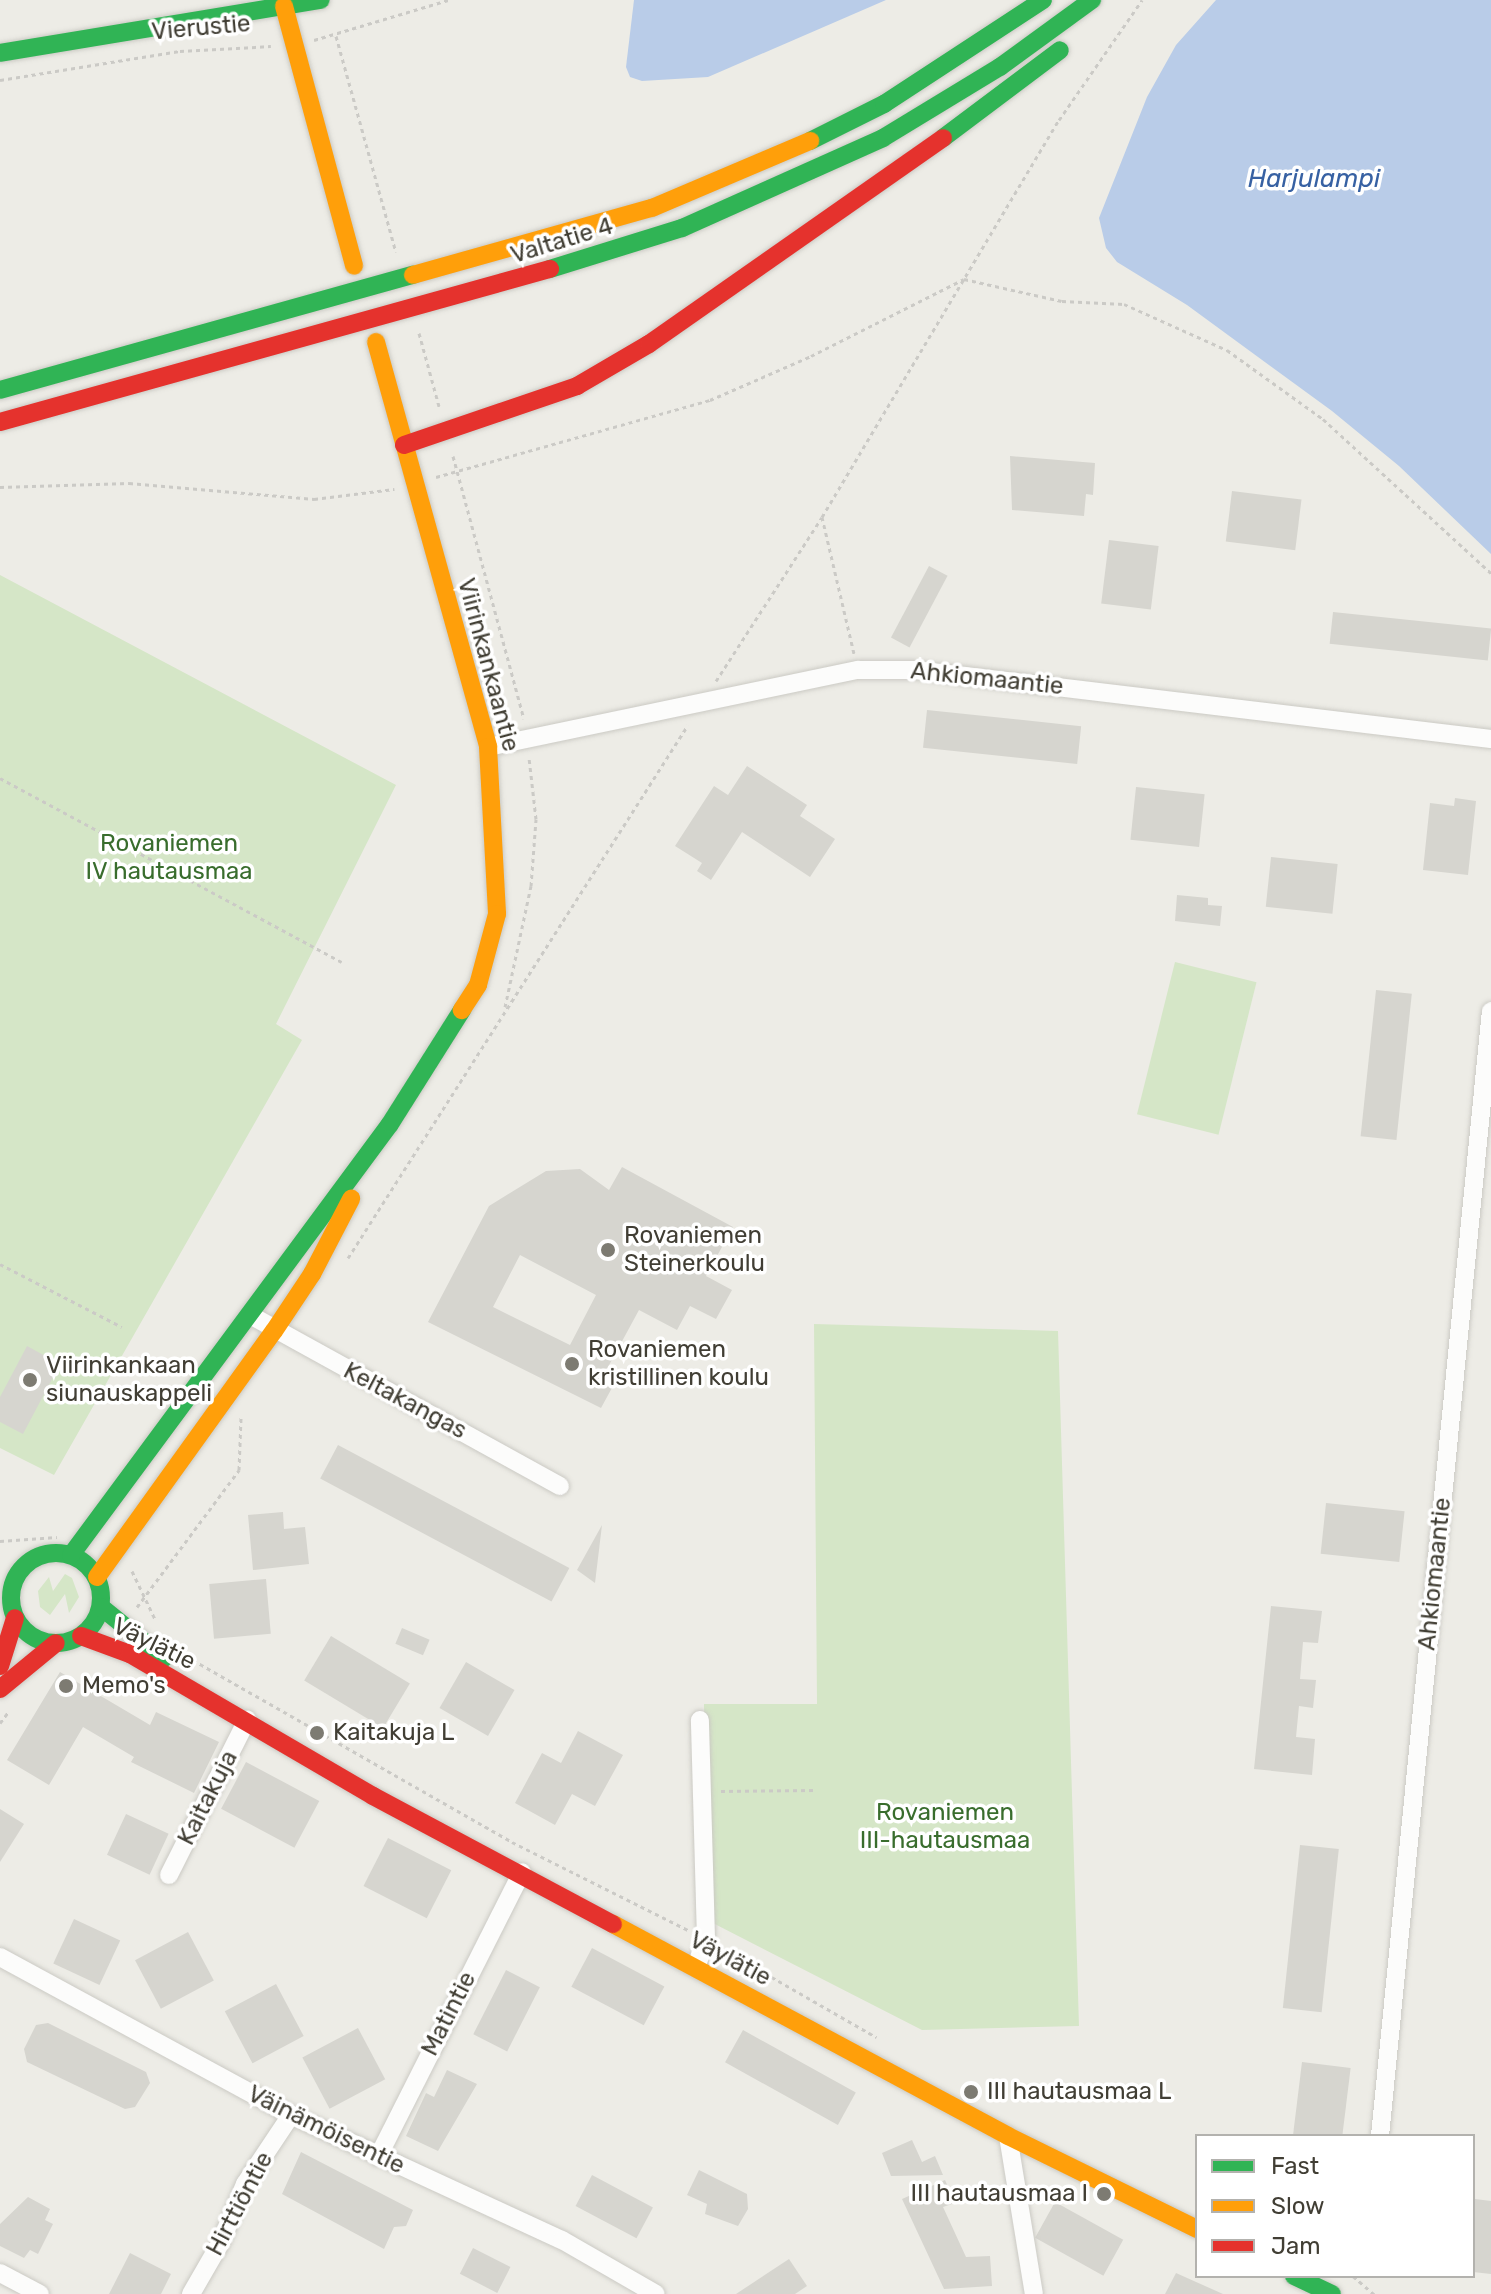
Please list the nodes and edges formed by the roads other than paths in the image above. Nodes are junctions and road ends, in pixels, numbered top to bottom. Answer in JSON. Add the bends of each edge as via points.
{"nodes":[{"id":1,"x":321,"y":0,"type":"edge"},
{"id":2,"x":1043,"y":0,"type":"edge"},
{"id":3,"x":1092,"y":0,"type":"edge"},
{"id":4,"x":1111,"y":0,"type":"edge"},
{"id":5,"x":284,"y":6,"type":"junction"},
{"id":6,"x":0,"y":53,"type":"edge"},
{"id":7,"x":354,"y":266,"type":"dead end"},
{"id":8,"x":376,"y":342,"type":"dead end"},
{"id":9,"x":4,"y":388,"type":"edge"},
{"id":10,"x":0,"y":423,"type":"edge"},
{"id":11,"x":404,"y":445,"type":"junction"},
{"id":12,"x":1491,"y":739,"type":"edge"},
{"id":13,"x":488,"y":747,"type":"junction"},
{"id":14,"x":1491,"y":1011,"type":"edge"},
{"id":15,"x":390,"y":1124,"type":"junction"},
{"id":16,"x":250,"y":1315,"type":"junction"},
{"id":17,"x":274,"y":1331,"type":"junction"},
{"id":18,"x":560,"y":1486,"type":"dead end"},
{"id":19,"x":71,"y":1555,"type":"junction"},
{"id":20,"x":0,"y":1558,"type":"edge"},
{"id":21,"x":30,"y":1560,"type":"junction"},
{"id":22,"x":97,"y":1577,"type":"junction"},
{"id":23,"x":5,"y":1592,"type":"edge"},
{"id":24,"x":101,"y":1607,"type":"junction"},
{"id":25,"x":15,"y":1618,"type":"junction"},
{"id":26,"x":81,"y":1636,"type":"junction"},
{"id":27,"x":56,"y":1643,"type":"junction"},
{"id":28,"x":0,"y":1666,"type":"edge"},
{"id":29,"x":0,"y":1689,"type":"edge"},
{"id":30,"x":247,"y":1720,"type":"junction"},
{"id":31,"x":700,"y":1720,"type":"dead end"},
{"id":32,"x":522,"y":1872,"type":"junction"},
{"id":33,"x":169,"y":1875,"type":"dead end"},
{"id":34,"x":0,"y":1957,"type":"edge"},
{"id":35,"x":696,"y":1968,"type":"junction"},
{"id":36,"x":291,"y":2115,"type":"junction"},
{"id":37,"x":1380,"y":2134,"type":"edge"},
{"id":38,"x":1008,"y":2136,"type":"junction"},
{"id":39,"x":378,"y":2157,"type":"junction"},
{"id":40,"x":1195,"y":2228,"type":"edge"},
{"id":41,"x":0,"y":2273,"type":"edge"},
{"id":42,"x":1301,"y":2278,"type":"edge"},
{"id":43,"x":1328,"y":2286,"type":"edge"},
{"id":44,"x":40,"y":2294,"type":"edge"},
{"id":45,"x":191,"y":2294,"type":"edge"},
{"id":46,"x":656,"y":2294,"type":"edge"},
{"id":47,"x":1034,"y":2294,"type":"edge"}],
"edges":[{"from":1,"to":5,"type":"main road","name":"Vierustie"},
{"from":2,"to":9,"type":"main road","name":"Valtatie 4","via":[[884,104],[771,160],[652,208]]},
{"from":3,"to":10,"type":"main road","name":"Valtatie 4","via":[[1000,67],[883,138],[682,228]]},
{"from":4,"to":11,"type":"main road","via":[[1079,35],[998,100],[649,344],[577,386]]},
{"from":5,"to":6,"type":"main road","name":"Vierustie"},
{"from":5,"to":7,"type":"main road"},
{"from":8,"to":11,"type":"main road","name":"Viirinkankaantie"},
{"from":11,"to":13,"type":"main road","name":"Viirinkankaantie"},
{"from":12,"to":13,"type":"street","name":"Ahkiomaantie","via":[[915,670],[858,670]]},
{"from":13,"to":15,"type":"main road","name":"Viirinkankaantie","via":[[497,914],[478,985]]},
{"from":14,"to":37,"type":"street","name":"Ahkiomaantie"},
{"from":15,"to":16,"type":"main road","name":"Viirinkankaantie"},
{"from":15,"to":17,"type":"main road","name":"Viirinkankaantie","via":[[312,1274]]},
{"from":16,"to":17,"type":"street","name":"Keltakangas"},
{"from":16,"to":19,"type":"main road","name":"Viirinkankaantie"},
{"from":17,"to":18,"type":"street","name":"Keltakangas"},
{"from":17,"to":22,"type":"main road","name":"Viirinkankaantie"},
{"from":19,"to":21,"type":"main road","via":[[43,1554]]},
{"from":19,"to":22,"type":"main road"},
{"from":20,"to":21,"type":"main road"},
{"from":21,"to":23,"type":"main road"},
{"from":22,"to":24,"type":"main road"},
{"from":23,"to":25,"type":"main road"},
{"from":24,"to":26,"type":"main road"},
{"from":24,"to":30,"type":"main road","name":"Väylätie"},
{"from":25,"to":27,"type":"main road","via":[[28,1634]]},
{"from":25,"to":28,"type":"main road"},
{"from":26,"to":27,"type":"main road"},
{"from":26,"to":30,"type":"main road","name":"Väylätie","via":[[130,1654]]},
{"from":27,"to":29,"type":"main road"},
{"from":30,"to":32,"type":"main road","name":"Väylätie","via":[[373,1796]]},
{"from":30,"to":33,"type":"street","name":"Kaitakuja"},
{"from":31,"to":35,"type":"street","via":[[706,1939]]},
{"from":32,"to":35,"type":"main road","name":"Väylätie"},
{"from":32,"to":39,"type":"street","name":"Matintie"},
{"from":34,"to":36,"type":"street","name":"Väinämöisentie"},
{"from":35,"to":38,"type":"main road","name":"Väylätie"},
{"from":36,"to":39,"type":"street","name":"Väinämöisentie"},
{"from":36,"to":45,"type":"street","name":"Hirttiöntie","via":[[245,2184],[221,2242]]},
{"from":38,"to":40,"type":"main road","name":"Väylätie"},
{"from":38,"to":47,"type":"street"},
{"from":39,"to":46,"type":"street","name":"Väinämöisentie","via":[[562,2240]]},
{"from":41,"to":44,"type":"street"},
{"from":42,"to":43,"type":"main road"}]}
